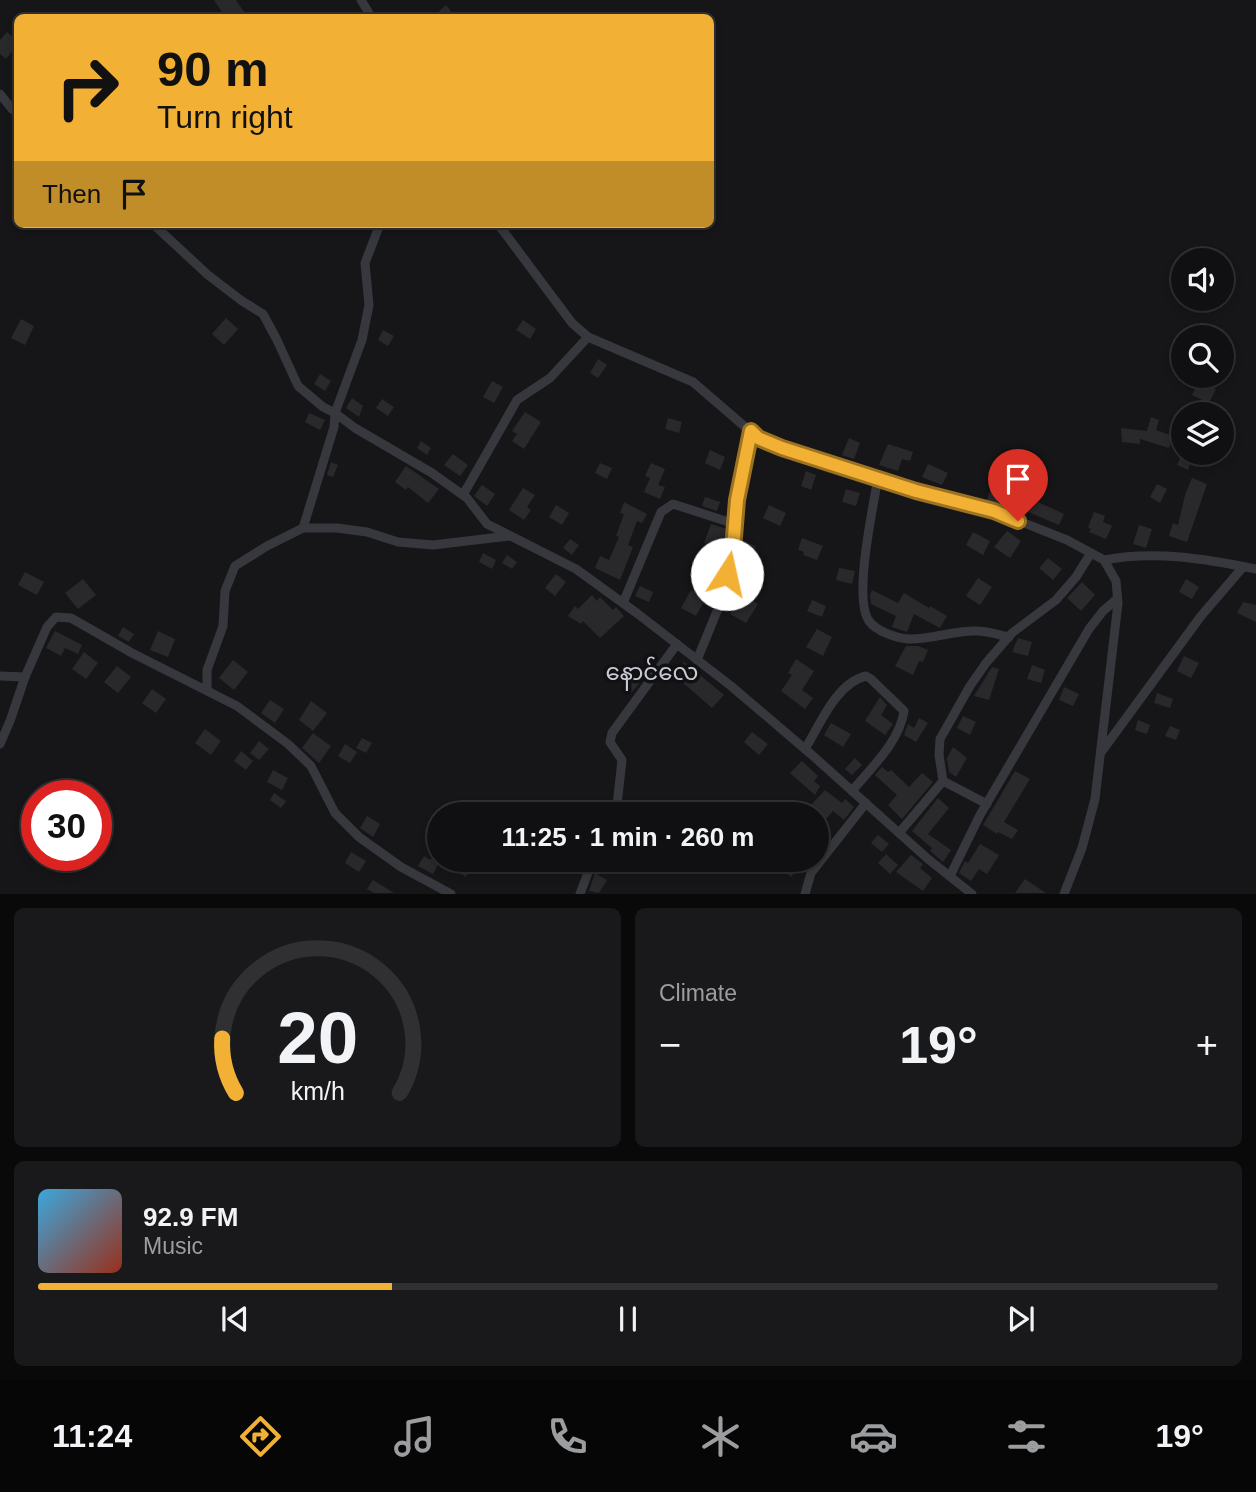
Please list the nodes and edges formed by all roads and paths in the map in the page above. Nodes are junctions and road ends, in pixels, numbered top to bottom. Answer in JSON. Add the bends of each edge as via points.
{"nodes":[{"id":1,"x":0,"y":94,"type":"edge"},
{"id":2,"x":14,"y":110,"type":"edge"},
{"id":3,"x":157,"y":228,"type":"edge"},
{"id":4,"x":378,"y":228,"type":"edge"},
{"id":5,"x":501,"y":228,"type":"edge"},
{"id":6,"x":588,"y":337,"type":"junction"},
{"id":7,"x":335,"y":413,"type":"junction"},
{"id":8,"x":751,"y":431,"type":"junction"},
{"id":9,"x":878,"y":478,"type":"junction"},
{"id":10,"x":463,"y":495,"type":"junction"},
{"id":11,"x":735,"y":524,"type":"junction"},
{"id":12,"x":303,"y":528,"type":"junction"},
{"id":13,"x":509,"y":537,"type":"junction"},
{"id":14,"x":1091,"y":553,"type":"junction"},
{"id":15,"x":1104,"y":560,"type":"junction"},
{"id":16,"x":1251,"y":570,"type":"edge"},
{"id":17,"x":1118,"y":599,"type":"junction"},
{"id":18,"x":623,"y":603,"type":"junction"},
{"id":19,"x":1009,"y":637,"type":"junction"},
{"id":20,"x":677,"y":644,"type":"junction"},
{"id":21,"x":697,"y":660,"type":"junction"},
{"id":22,"x":0,"y":676,"type":"edge"},
{"id":23,"x":24,"y":677,"type":"junction"},
{"id":24,"x":207,"y":689,"type":"junction"},
{"id":25,"x":0,"y":744,"type":"edge"},
{"id":26,"x":805,"y":749,"type":"junction"},
{"id":27,"x":1101,"y":753,"type":"junction"},
{"id":28,"x":943,"y":782,"type":"junction"},
{"id":29,"x":852,"y":791,"type":"junction"},
{"id":30,"x":617,"y":802,"type":"edge"},
{"id":31,"x":866,"y":803,"type":"junction"},
{"id":32,"x":987,"y":804,"type":"junction"},
{"id":33,"x":899,"y":833,"type":"junction"},
{"id":34,"x":588,"y":872,"type":"edge"},
{"id":35,"x":950,"y":876,"type":"junction"},
{"id":36,"x":452,"y":894,"type":"edge"},
{"id":37,"x":580,"y":894,"type":"edge"},
{"id":38,"x":805,"y":894,"type":"edge"},
{"id":39,"x":972,"y":894,"type":"edge"},
{"id":40,"x":1065,"y":894,"type":"edge"}],
"edges":[{"from":1,"to":2,"type":"street"},
{"from":3,"to":7,"type":"street","via":[[208,275],[263,314],[298,386]]},
{"from":4,"to":7,"type":"street","via":[[365,263],[369,305],[362,340]]},
{"from":5,"to":6,"type":"street","via":[[572,323]]},
{"from":6,"to":8,"type":"street","via":[[693,382]]},
{"from":6,"to":10,"type":"street","via":[[550,378],[517,400]]},
{"from":7,"to":10,"type":"street"},
{"from":7,"to":12,"type":"street"},
{"from":8,"to":9,"type":"street","via":[[782,448]]},
{"from":8,"to":11,"type":"street"},
{"from":9,"to":14,"type":"street","via":[[994,511]]},
{"from":9,"to":19,"type":"street","via":[[866,549],[863,593],[867,619],[891,635],[907,639],[977,631]]},
{"from":10,"to":13,"type":"street","via":[[487,524]]},
{"from":11,"to":18,"type":"street","via":[[668,505]]},
{"from":11,"to":21,"type":"street","via":[[722,599]]},
{"from":12,"to":13,"type":"street","via":[[337,528],[433,545]]},
{"from":12,"to":24,"type":"street","via":[[235,566],[225,591],[223,626],[207,670]]},
{"from":13,"to":18,"type":"street","via":[[576,569]]},
{"from":14,"to":15,"type":"street"},
{"from":14,"to":19,"type":"street","via":[[1056,600]]},
{"from":15,"to":16,"type":"street","via":[[1194,556]]},
{"from":15,"to":17,"type":"street","via":[[1116,581]]},
{"from":16,"to":27,"type":"street","via":[[1201,616]]},
{"from":17,"to":27,"type":"street"},
{"from":17,"to":32,"type":"street","via":[[1089,629]]},
{"from":18,"to":20,"type":"street"},
{"from":19,"to":28,"type":"street","via":[[948,721],[940,739]]},
{"from":20,"to":21,"type":"street"},
{"from":20,"to":30,"type":"street","via":[[612,733],[610,742],[622,760]]},
{"from":21,"to":26,"type":"street"},
{"from":22,"to":23,"type":"street"},
{"from":23,"to":24,"type":"street","via":[[47,627],[60,616]]},
{"from":23,"to":25,"type":"street"},
{"from":24,"to":36,"type":"street","via":[[237,706],[311,766],[335,813],[359,837],[401,867]]},
{"from":26,"to":29,"type":"street"},
{"from":26,"to":29,"type":"street","via":[[849,683],[866,676],[899,703],[904,711],[900,727]]},
{"from":27,"to":40,"type":"street","via":[[1086,836]]},
{"from":28,"to":32,"type":"street"},
{"from":28,"to":33,"type":"street"},
{"from":29,"to":31,"type":"street"},
{"from":31,"to":33,"type":"street"},
{"from":31,"to":38,"type":"street","via":[[811,873]]},
{"from":32,"to":35,"type":"street"},
{"from":33,"to":35,"type":"street"},
{"from":34,"to":37,"type":"street"},
{"from":35,"to":39,"type":"street"}]}
